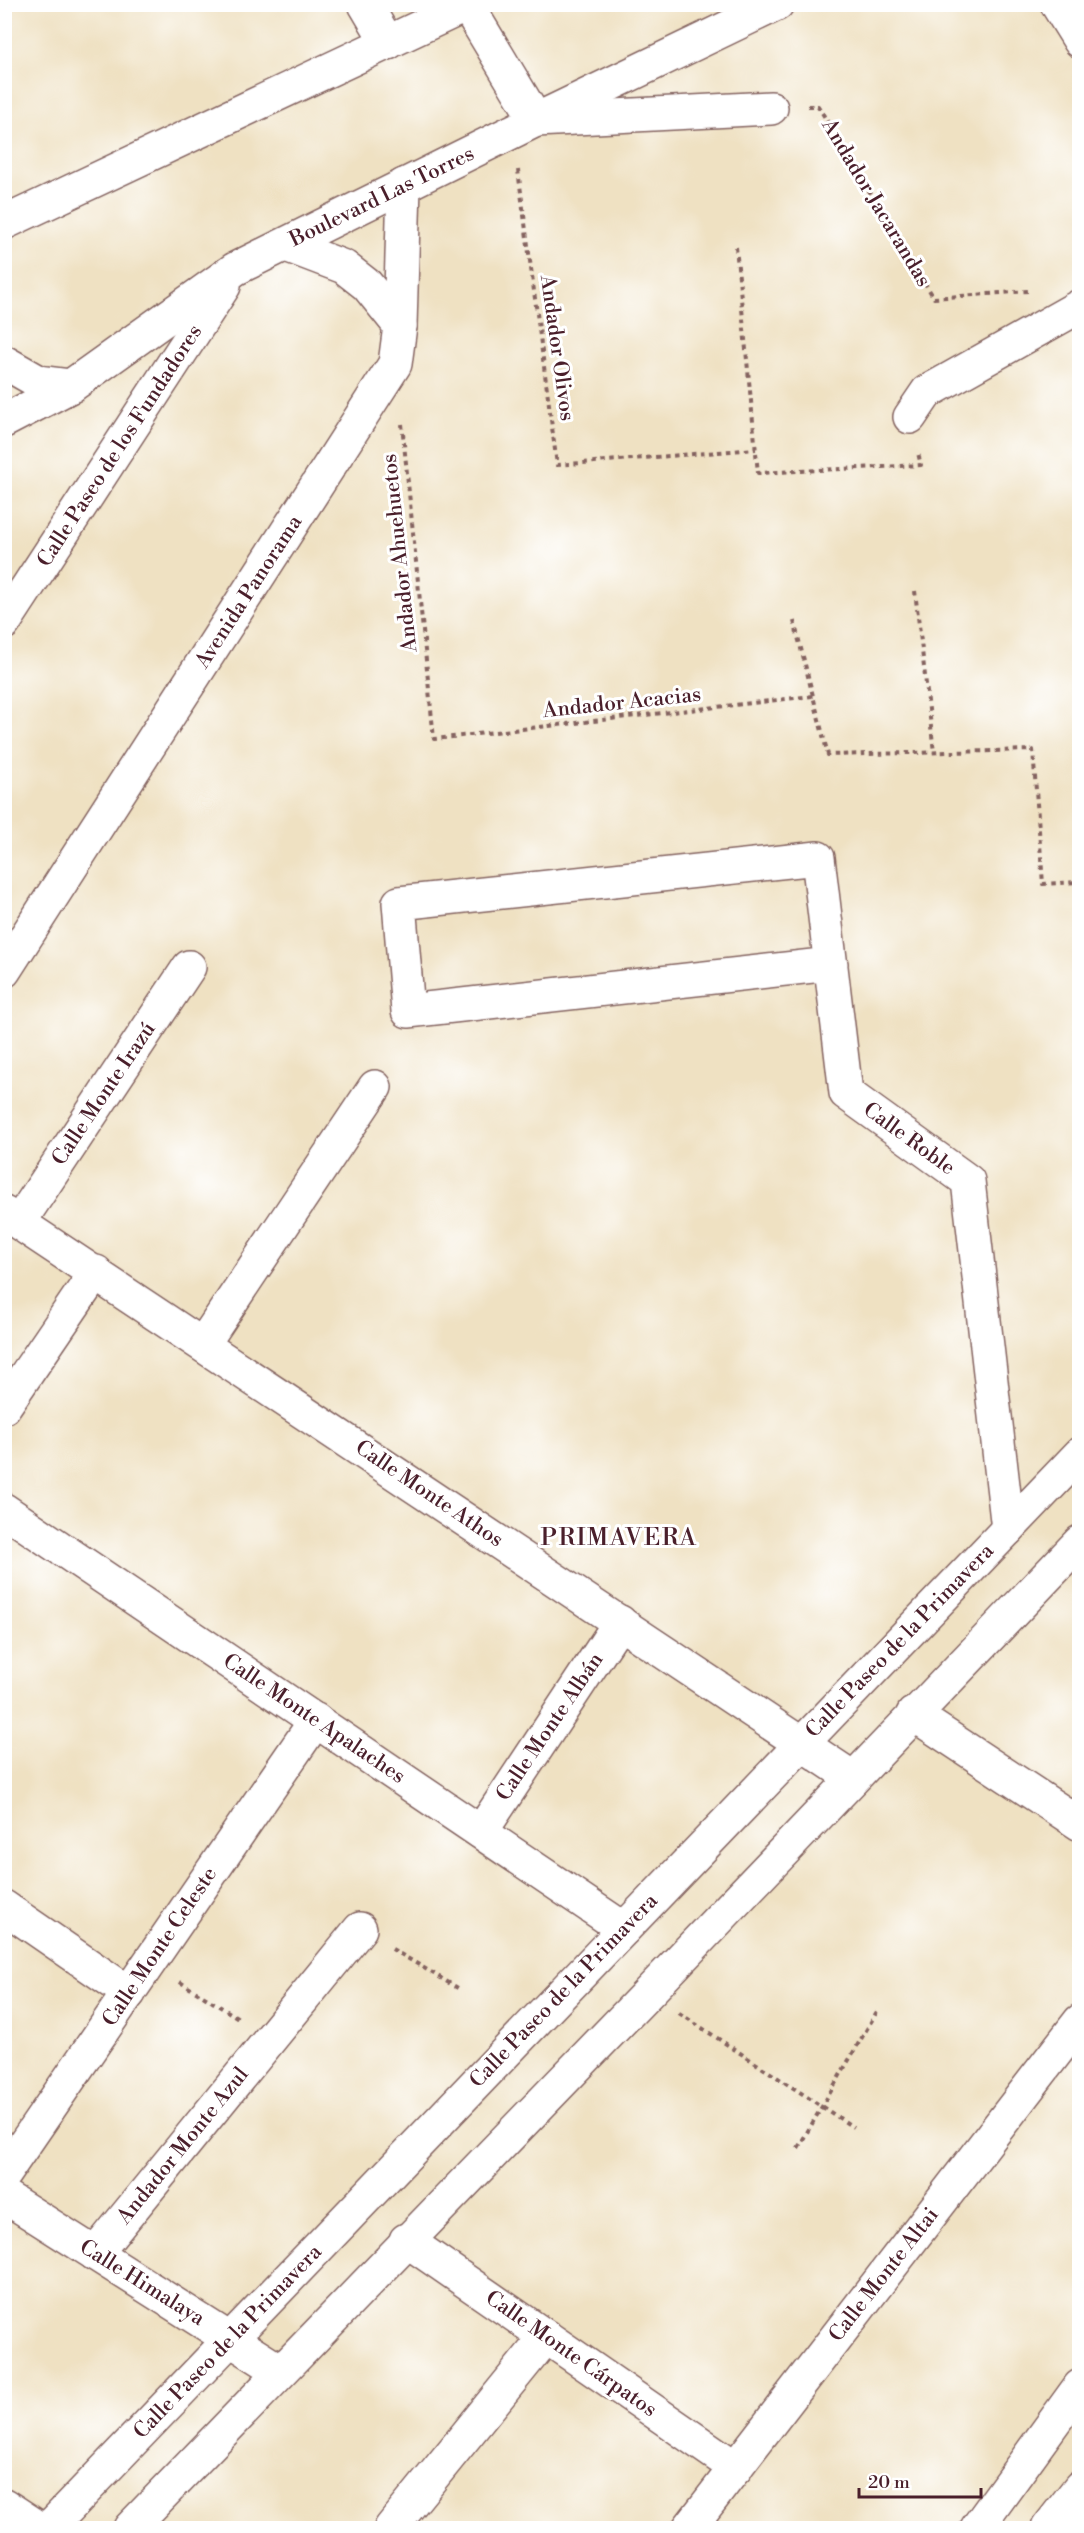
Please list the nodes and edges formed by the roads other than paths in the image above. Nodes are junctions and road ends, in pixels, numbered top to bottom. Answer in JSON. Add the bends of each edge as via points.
{"nodes":[{"id":1,"x":365,"y":4,"type":"edge"},
{"id":2,"x":777,"y":4,"type":"edge"},
{"id":3,"x":1057,"y":4,"type":"edge"},
{"id":4,"x":468,"y":5,"type":"edge"},
{"id":5,"x":1080,"y":41,"type":"edge"},
{"id":6,"x":388,"y":43,"type":"junction"},
{"id":7,"x":771,"y":108,"type":"dead end"},
{"id":8,"x":524,"y":126,"type":"junction"},
{"id":9,"x":404,"y":185,"type":"junction"},
{"id":10,"x":6,"y":223,"type":"edge"},
{"id":11,"x":286,"y":244,"type":"junction"},
{"id":12,"x":235,"y":270,"type":"junction"},
{"id":13,"x":1080,"y":306,"type":"edge"},
{"id":14,"x":399,"y":326,"type":"junction"},
{"id":15,"x":4,"y":362,"type":"edge"},
{"id":16,"x":71,"y":386,"type":"junction"},
{"id":17,"x":910,"y":417,"type":"dead end"},
{"id":18,"x":4,"y":421,"type":"edge"},
{"id":19,"x":4,"y":623,"type":"edge"},
{"id":20,"x":831,"y":964,"type":"junction"},
{"id":21,"x":189,"y":968,"type":"dead end"},
{"id":22,"x":4,"y":971,"type":"edge"},
{"id":23,"x":375,"y":1087,"type":"dead end"},
{"id":24,"x":12,"y":1217,"type":"edge"},
{"id":25,"x":96,"y":1272,"type":"junction"},
{"id":26,"x":203,"y":1344,"type":"junction"},
{"id":27,"x":4,"y":1407,"type":"edge"},
{"id":28,"x":1080,"y":1454,"type":"edge"},
{"id":29,"x":4,"y":1510,"type":"edge"},
{"id":30,"x":1008,"y":1529,"type":"junction"},
{"id":31,"x":1080,"y":1542,"type":"edge"},
{"id":32,"x":620,"y":1622,"type":"junction"},
{"id":33,"x":913,"y":1714,"type":"junction"},
{"id":34,"x":316,"y":1720,"type":"junction"},
{"id":35,"x":801,"y":1743,"type":"junction"},
{"id":36,"x":852,"y":1778,"type":"junction"},
{"id":37,"x":1080,"y":1824,"type":"edge"},
{"id":38,"x":481,"y":1832,"type":"junction"},
{"id":39,"x":4,"y":1907,"type":"edge"},
{"id":40,"x":360,"y":1929,"type":"road end"},
{"id":41,"x":624,"y":1929,"type":"junction"},
{"id":42,"x":129,"y":1993,"type":"junction"},
{"id":43,"x":1080,"y":2021,"type":"edge"},
{"id":44,"x":4,"y":2174,"type":"edge"},
{"id":45,"x":4,"y":2196,"type":"edge"},
{"id":46,"x":406,"y":2240,"type":"junction"},
{"id":47,"x":95,"y":2254,"type":"junction"},
{"id":48,"x":546,"y":2337,"type":"junction"},
{"id":49,"x":230,"y":2339,"type":"junction"},
{"id":50,"x":280,"y":2371,"type":"junction"},
{"id":51,"x":1080,"y":2386,"type":"edge"},
{"id":52,"x":736,"y":2468,"type":"junction"},
{"id":53,"x":1080,"y":2487,"type":"edge"},
{"id":54,"x":4,"y":2505,"type":"edge"},
{"id":55,"x":39,"y":2529,"type":"edge"},
{"id":56,"x":49,"y":2529,"type":"edge"},
{"id":57,"x":130,"y":2529,"type":"edge"},
{"id":58,"x":391,"y":2529,"type":"edge"},
{"id":59,"x":689,"y":2529,"type":"edge"},
{"id":60,"x":977,"y":2529,"type":"edge"},
{"id":61,"x":1048,"y":2529,"type":"edge"}],
"edges":[{"from":1,"to":6,"type":"main road"},
{"from":2,"to":8,"type":"main road","name":"Boulevard Las Torres"},
{"from":3,"to":5,"type":"main road"},
{"from":4,"to":6,"type":"main road"},
{"from":4,"to":8,"type":"main road"},
{"from":6,"to":10,"type":"main road"},
{"from":7,"to":8,"type":"main road"},
{"from":8,"to":9,"type":"main road","name":"Boulevard Las Torres"},
{"from":9,"to":11,"type":"main road","name":"Boulevard Las Torres"},
{"from":9,"to":14,"type":"main road","name":"Avenida Panorama"},
{"from":11,"to":12,"type":"main road","name":"Boulevard Las Torres"},
{"from":11,"to":14,"type":"main road","via":[[344,267],[368,285]]},
{"from":12,"to":16,"type":"main road","name":"Boulevard Las Torres"},
{"from":12,"to":19,"type":"main road","name":"Calle Paseo de los Fundadores"},
{"from":13,"to":17,"type":"main road","via":[[927,392]]},
{"from":14,"to":22,"type":"main road","name":"Avenida Panorama","via":[[395,364]]},
{"from":15,"to":16,"type":"main road","via":[[39,382]]},
{"from":16,"to":18,"type":"main road","name":"Boulevard Las Torres"},
{"from":20,"to":20,"type":"main road","name":"Calle Roble","via":[[818,858],[399,903],[408,1011]]},
{"from":20,"to":30,"type":"main road","name":"Calle Roble","via":[[846,1094],[968,1180]]},
{"from":21,"to":24,"type":"main road","name":"Calle Monte Irazú"},
{"from":23,"to":26,"type":"main road"},
{"from":24,"to":25,"type":"main road","name":"Calle Monte Athos"},
{"from":25,"to":26,"type":"main road","name":"Calle Monte Athos"},
{"from":25,"to":27,"type":"main road"},
{"from":26,"to":32,"type":"main road","name":"Calle Monte Athos"},
{"from":28,"to":30,"type":"main road","name":"Calle Paseo de la Primavera"},
{"from":29,"to":34,"type":"main road","name":"Calle Monte Apalaches"},
{"from":30,"to":35,"type":"main road","name":"Calle Paseo de la Primavera"},
{"from":31,"to":33,"type":"main road"},
{"from":32,"to":35,"type":"main road","name":"Calle Monte Athos"},
{"from":32,"to":38,"type":"main road","name":"Calle Monte Albán"},
{"from":33,"to":36,"type":"main road"},
{"from":33,"to":37,"type":"main road"},
{"from":34,"to":38,"type":"main road","name":"Calle Monte Apalaches"},
{"from":34,"to":42,"type":"main road","name":"Calle Monte Celeste"},
{"from":35,"to":36,"type":"main road","name":"Calle Monte Athos"},
{"from":35,"to":41,"type":"main road","name":"Calle Paseo de la Primavera"},
{"from":36,"to":46,"type":"main road"},
{"from":38,"to":41,"type":"main road","name":"Calle Monte Apalaches"},
{"from":39,"to":42,"type":"main road"},
{"from":40,"to":47,"type":"main road","name":"Andador Monte Azul"},
{"from":41,"to":49,"type":"main road","name":"Calle Paseo de la Primavera"},
{"from":42,"to":44,"type":"main road","name":"Calle Monte Celeste"},
{"from":43,"to":52,"type":"main road","name":"Calle Monte Altai"},
{"from":45,"to":47,"type":"main road","name":"Calle Himalaya"},
{"from":46,"to":48,"type":"main road","name":"Calle Monte Cárpatos"},
{"from":46,"to":50,"type":"main road"},
{"from":47,"to":49,"type":"main road","name":"Calle Himalaya"},
{"from":48,"to":52,"type":"main road","name":"Calle Monte Cárpatos"},
{"from":48,"to":58,"type":"main road"},
{"from":49,"to":50,"type":"main road","name":"Calle Himalaya"},
{"from":49,"to":56,"type":"main road","name":"Calle Paseo de la Primavera"},
{"from":50,"to":57,"type":"main road"},
{"from":51,"to":60,"type":"main road"},
{"from":52,"to":59,"type":"main road","name":"Calle Monte Altai"},
{"from":53,"to":61,"type":"main road"},
{"from":54,"to":55,"type":"main road"}]}
